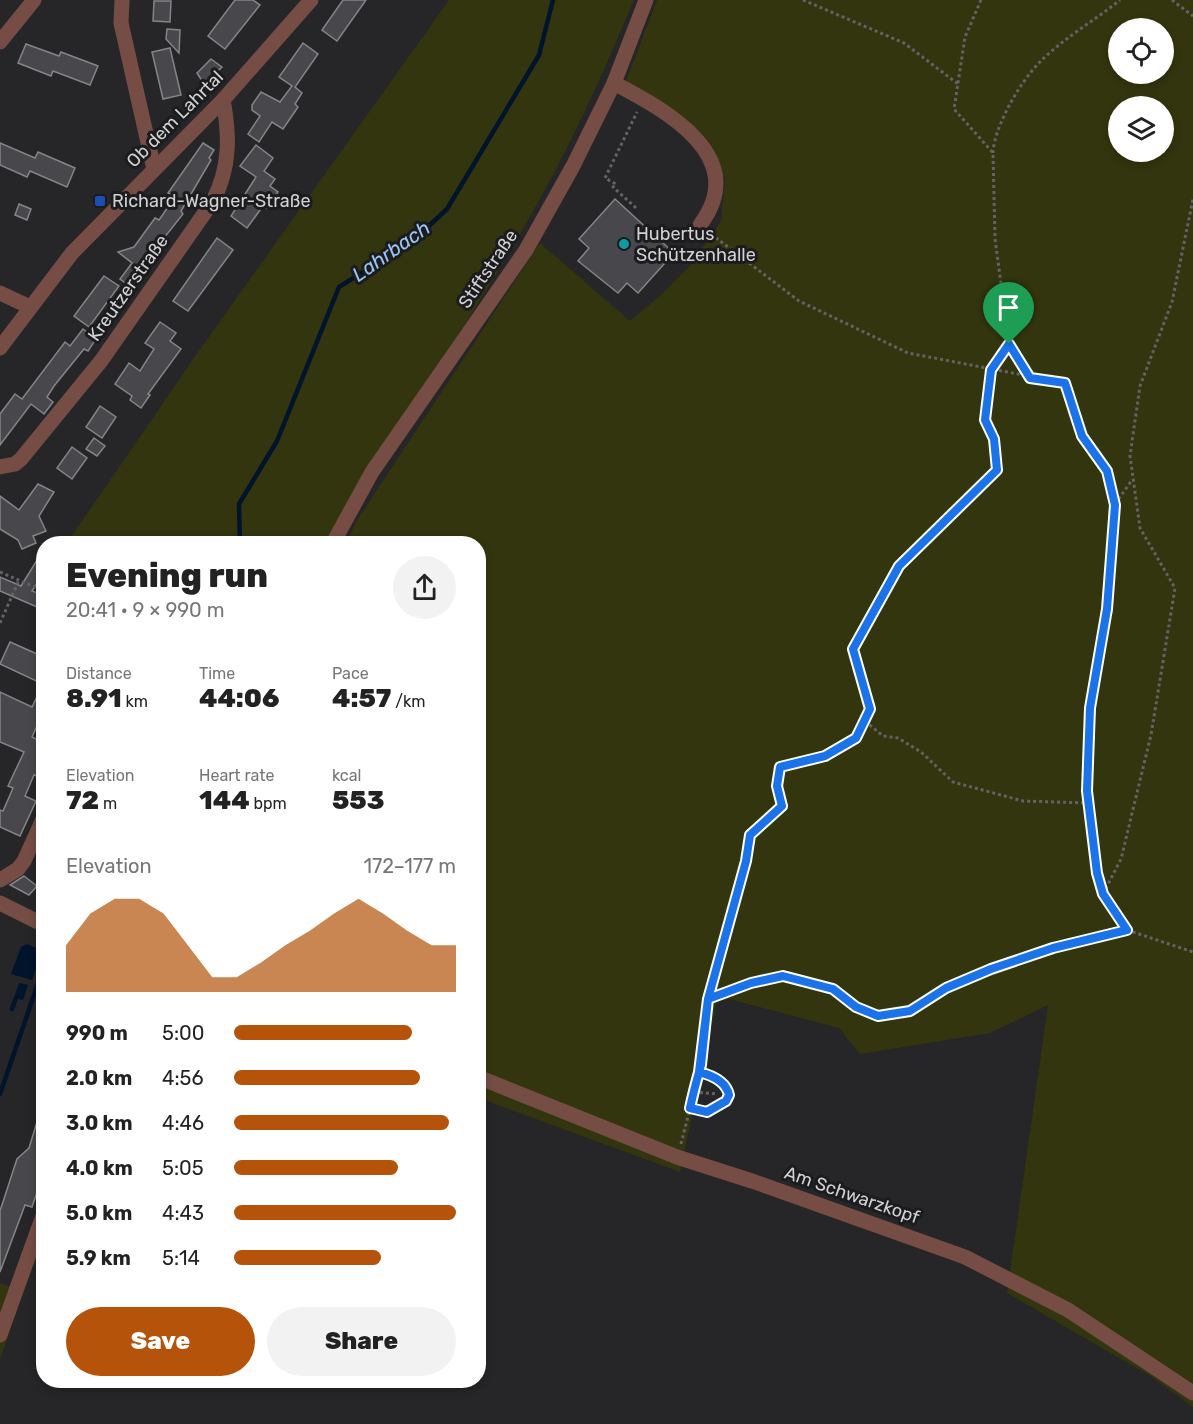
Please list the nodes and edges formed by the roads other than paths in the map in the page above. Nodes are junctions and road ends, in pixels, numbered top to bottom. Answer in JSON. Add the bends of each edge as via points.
{"nodes":[{"id":1,"x":34,"y":0,"type":"edge"},
{"id":2,"x":311,"y":0,"type":"edge"},
{"id":3,"x":646,"y":0,"type":"edge"},
{"id":4,"x":121,"y":1,"type":"edge"},
{"id":5,"x":0,"y":42,"type":"edge"},
{"id":6,"x":614,"y":83,"type":"junction"},
{"id":7,"x":223,"y":100,"type":"junction"},
{"id":8,"x":154,"y":169,"type":"junction"},
{"id":9,"x":700,"y":225,"type":"road end"},
{"id":10,"x":0,"y":292,"type":"edge"},
{"id":11,"x":30,"y":307,"type":"junction"},
{"id":12,"x":0,"y":348,"type":"edge"},
{"id":13,"x":0,"y":467,"type":"edge"},
{"id":14,"x":337,"y":536,"type":"edge"},
{"id":15,"x":36,"y":835,"type":"edge"},
{"id":16,"x":0,"y":880,"type":"edge"},
{"id":17,"x":0,"y":903,"type":"edge"},
{"id":18,"x":36,"y":921,"type":"edge"},
{"id":19,"x":486,"y":1080,"type":"edge"},
{"id":20,"x":36,"y":1235,"type":"edge"},
{"id":21,"x":0,"y":1335,"type":"edge"},
{"id":22,"x":1193,"y":1393,"type":"edge"}],
"edges":[{"from":1,"to":5,"type":"street"},
{"from":2,"to":7,"type":"street","name":"Ob dem Lahrtal"},
{"from":3,"to":6,"type":"street","name":"Stiftstraße"},
{"from":4,"to":8,"type":"street","via":[[121,23]]},
{"from":6,"to":9,"type":"street","via":[[682,126],[708,153],[718,176],[712,209]]},
{"from":6,"to":14,"type":"street","name":"Stiftstraße","via":[[526,249],[372,471]]},
{"from":7,"to":8,"type":"street","name":"Ob dem Lahrtal"},
{"from":7,"to":13,"type":"street","name":"Kreutzerstraße","via":[[229,130],[225,175],[213,201],[87,379],[21,459]]},
{"from":8,"to":11,"type":"street","name":"Ob dem Lahrtal","via":[[72,253]]},
{"from":10,"to":11,"type":"street"},
{"from":11,"to":12,"type":"street","name":"Ob dem Lahrtal"},
{"from":15,"to":16,"type":"street","via":[[24,861]]},
{"from":17,"to":18,"type":"street"},
{"from":19,"to":22,"type":"street","name":"Am Schwarzkopf","via":[[677,1157],[965,1257],[1068,1310]]},
{"from":20,"to":21,"type":"street"}]}
